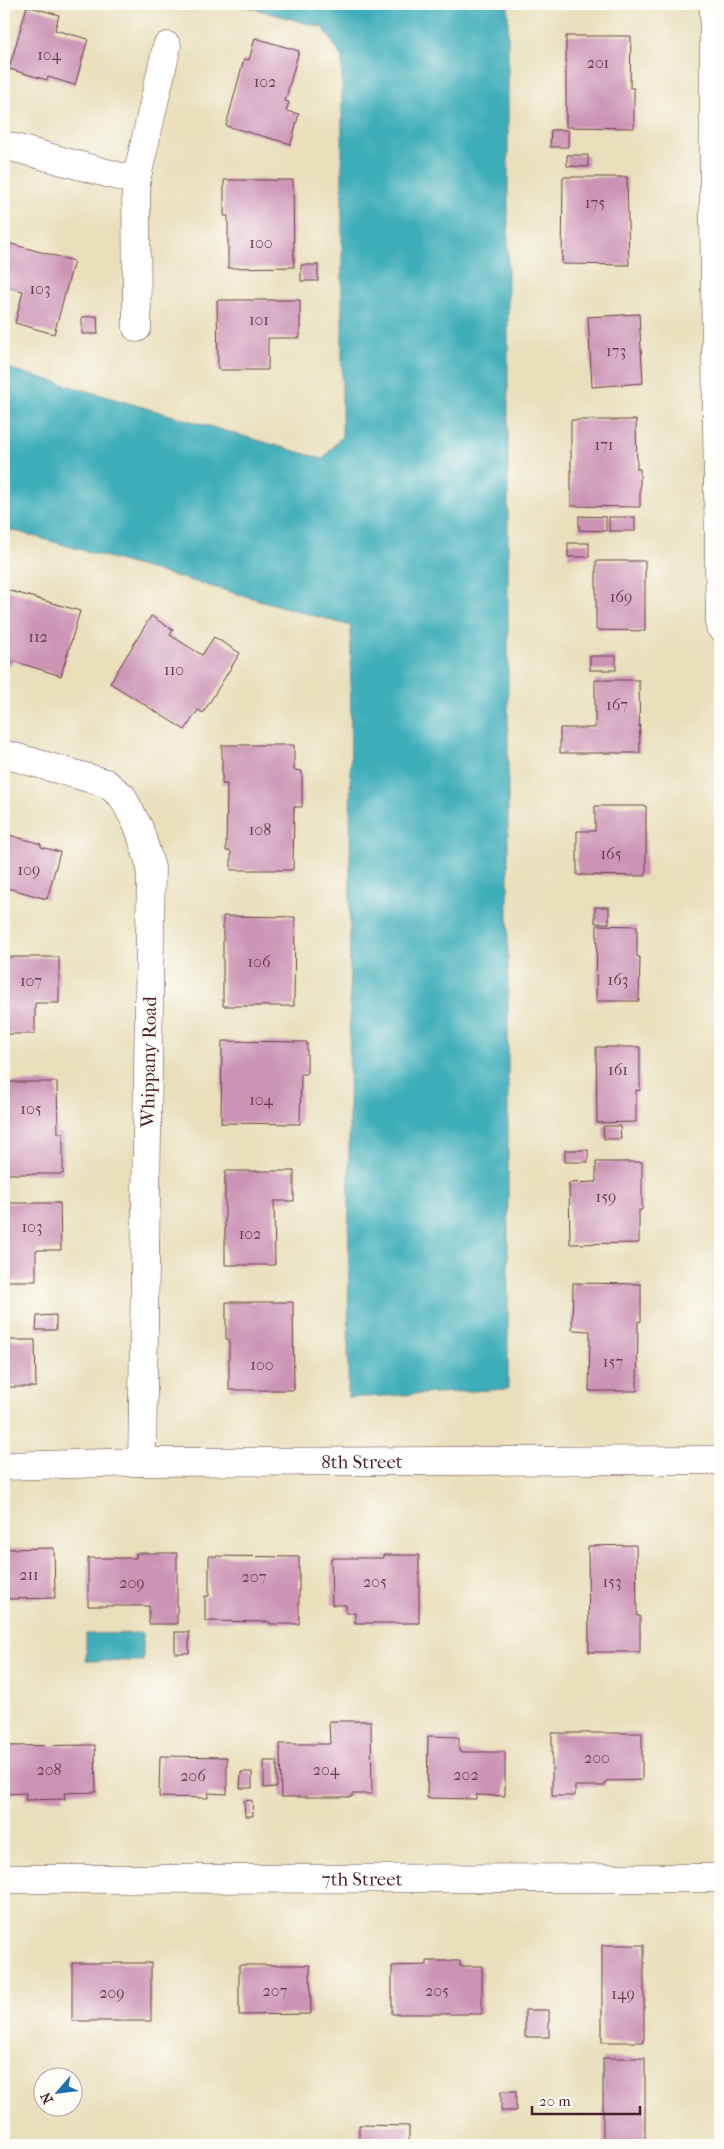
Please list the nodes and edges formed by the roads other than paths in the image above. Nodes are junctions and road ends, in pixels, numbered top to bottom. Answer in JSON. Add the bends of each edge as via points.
{"nodes":[{"id":1,"x":714,"y":4,"type":"edge"},
{"id":2,"x":166,"y":46,"type":"dead end"},
{"id":3,"x":4,"y":145,"type":"edge"},
{"id":4,"x":136,"y":181,"type":"junction"},
{"id":5,"x":717,"y":218,"type":"edge"},
{"id":6,"x":137,"y":328,"type":"dead end"},
{"id":7,"x":720,"y":627,"type":"edge"},
{"id":8,"x":4,"y":754,"type":"edge"},
{"id":9,"x":720,"y":1460,"type":"edge"},
{"id":10,"x":142,"y":1462,"type":"junction"},
{"id":11,"x":4,"y":1466,"type":"edge"},
{"id":12,"x":720,"y":1878,"type":"edge"},
{"id":13,"x":4,"y":1879,"type":"edge"}],
"edges":[{"from":1,"to":5,"type":"street"},
{"from":2,"to":4,"type":"street"},
{"from":3,"to":4,"type":"street"},
{"from":4,"to":6,"type":"street"},
{"from":5,"to":7,"type":"street"},
{"from":8,"to":10,"type":"street","name":"Whippany Road","via":[[106,783],[122,796],[135,820],[151,868]]},
{"from":9,"to":10,"type":"street","name":"8th Street"},
{"from":10,"to":11,"type":"street","name":"8th Street"},
{"from":12,"to":13,"type":"street","name":"7th Street"}]}
